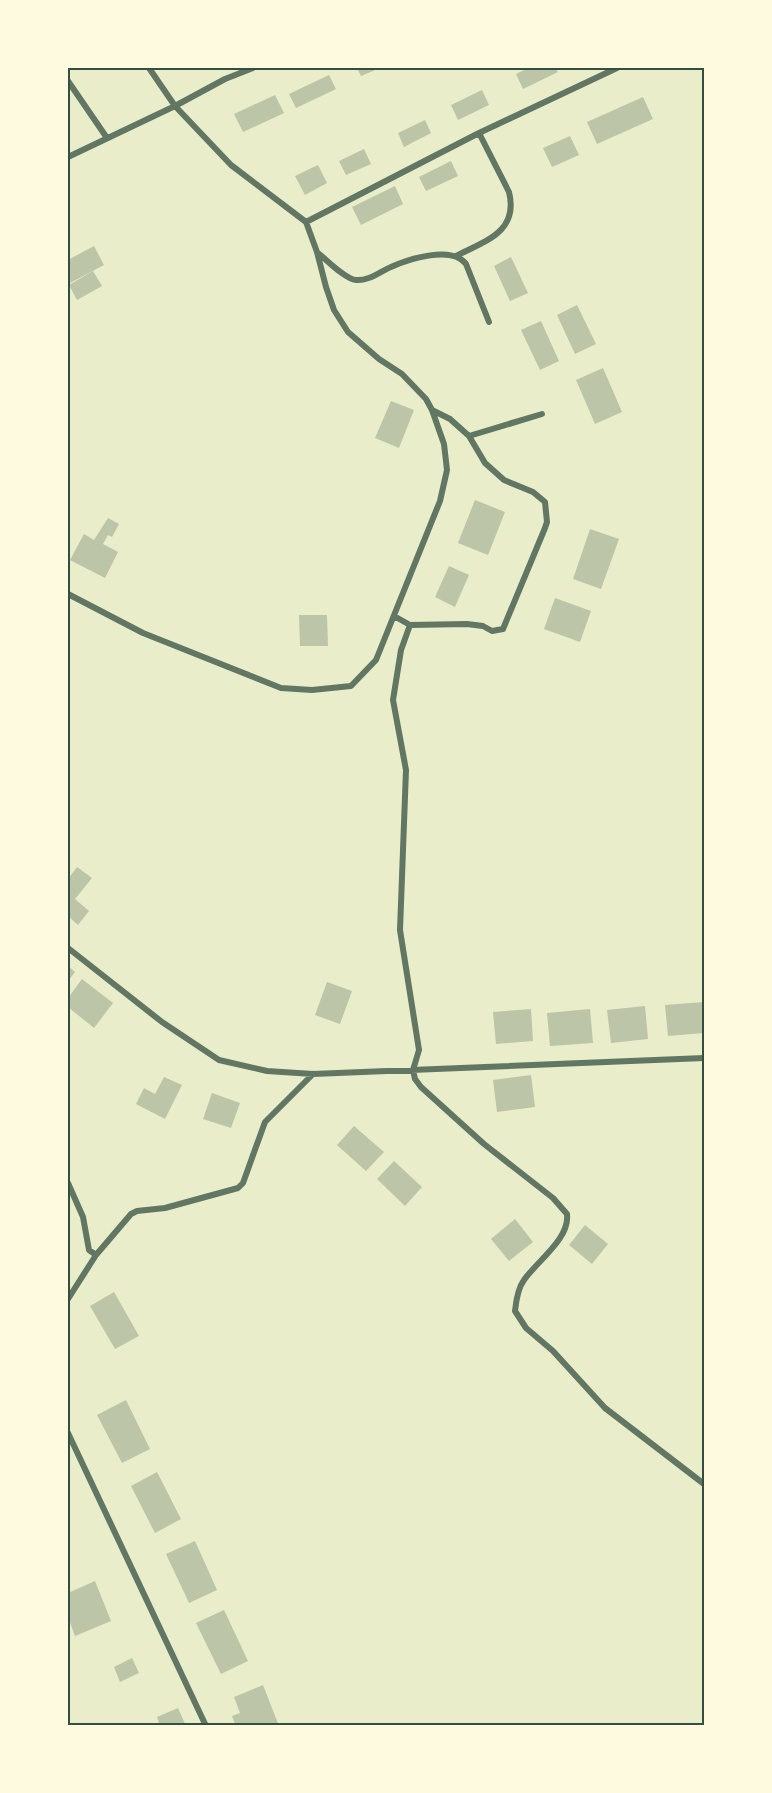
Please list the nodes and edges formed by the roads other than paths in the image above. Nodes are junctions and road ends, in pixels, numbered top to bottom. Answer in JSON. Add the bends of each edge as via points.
{"nodes":[{"id":1,"x":149,"y":68,"type":"edge"},
{"id":2,"x":253,"y":68,"type":"edge"},
{"id":3,"x":617,"y":68,"type":"edge"},
{"id":4,"x":68,"y":81,"type":"edge"},
{"id":5,"x":175,"y":106,"type":"junction"},
{"id":6,"x":479,"y":133,"type":"junction"},
{"id":7,"x":107,"y":138,"type":"junction"},
{"id":8,"x":68,"y":157,"type":"edge"},
{"id":9,"x":306,"y":222,"type":"junction"},
{"id":10,"x":317,"y":252,"type":"junction"},
{"id":11,"x":456,"y":256,"type":"junction"},
{"id":12,"x":489,"y":322,"type":"dead end"},
{"id":13,"x":432,"y":410,"type":"junction"},
{"id":14,"x":542,"y":414,"type":"dead end"},
{"id":15,"x":470,"y":436,"type":"junction"},
{"id":16,"x":68,"y":594,"type":"edge"},
{"id":17,"x":394,"y":616,"type":"junction"},
{"id":18,"x":410,"y":626,"type":"junction"},
{"id":19,"x":68,"y":948,"type":"edge"},
{"id":20,"x":705,"y":1058,"type":"edge"},
{"id":21,"x":412,"y":1070,"type":"junction"},
{"id":22,"x":313,"y":1074,"type":"junction"},
{"id":23,"x":68,"y":1183,"type":"edge"},
{"id":24,"x":96,"y":1255,"type":"junction"},
{"id":25,"x":68,"y":1299,"type":"edge"},
{"id":26,"x":68,"y":1433,"type":"edge"},
{"id":27,"x":705,"y":1484,"type":"edge"},
{"id":28,"x":206,"y":1725,"type":"edge"}],
"edges":[{"from":1,"to":5,"type":"street"},
{"from":2,"to":5,"type":"street"},
{"from":3,"to":6,"type":"street"},
{"from":4,"to":7,"type":"street"},
{"from":5,"to":7,"type":"street"},
{"from":5,"to":9,"type":"street","via":[[231,165]]},
{"from":6,"to":9,"type":"street"},
{"from":6,"to":11,"type":"street","via":[[509,192],[508,222],[501,232]]},
{"from":7,"to":8,"type":"street"},
{"from":9,"to":10,"type":"street"},
{"from":10,"to":11,"type":"street","via":[[349,279],[358,281],[429,255]]},
{"from":10,"to":13,"type":"street","via":[[328,295],[348,332],[402,374]]},
{"from":11,"to":12,"type":"street","via":[[466,264]]},
{"from":13,"to":15,"type":"street"},
{"from":13,"to":17,"type":"street","via":[[444,444],[447,470],[440,501]]},
{"from":14,"to":15,"type":"street"},
{"from":15,"to":18,"type":"street","via":[[485,462],[504,480],[533,492],[544,502],[547,522],[503,629],[492,631],[467,624]]},
{"from":16,"to":17,"type":"street","via":[[143,633],[282,688],[351,686],[376,660]]},
{"from":17,"to":18,"type":"street"},
{"from":18,"to":21,"type":"street","via":[[401,650],[393,700],[406,770],[400,930],[419,1050]]},
{"from":19,"to":22,"type":"street","via":[[162,1022],[219,1060],[267,1071]]},
{"from":20,"to":21,"type":"street"},
{"from":21,"to":22,"type":"street"},
{"from":21,"to":27,"type":"street","via":[[421,1087],[567,1214],[565,1229],[523,1281],[514,1311],[519,1320],[605,1408]]},
{"from":22,"to":24,"type":"street","via":[[266,1122],[238,1188],[165,1208],[137,1211]]},
{"from":23,"to":24,"type":"street","via":[[83,1216],[89,1250]]},
{"from":24,"to":25,"type":"street"},
{"from":26,"to":28,"type":"street"}]}
